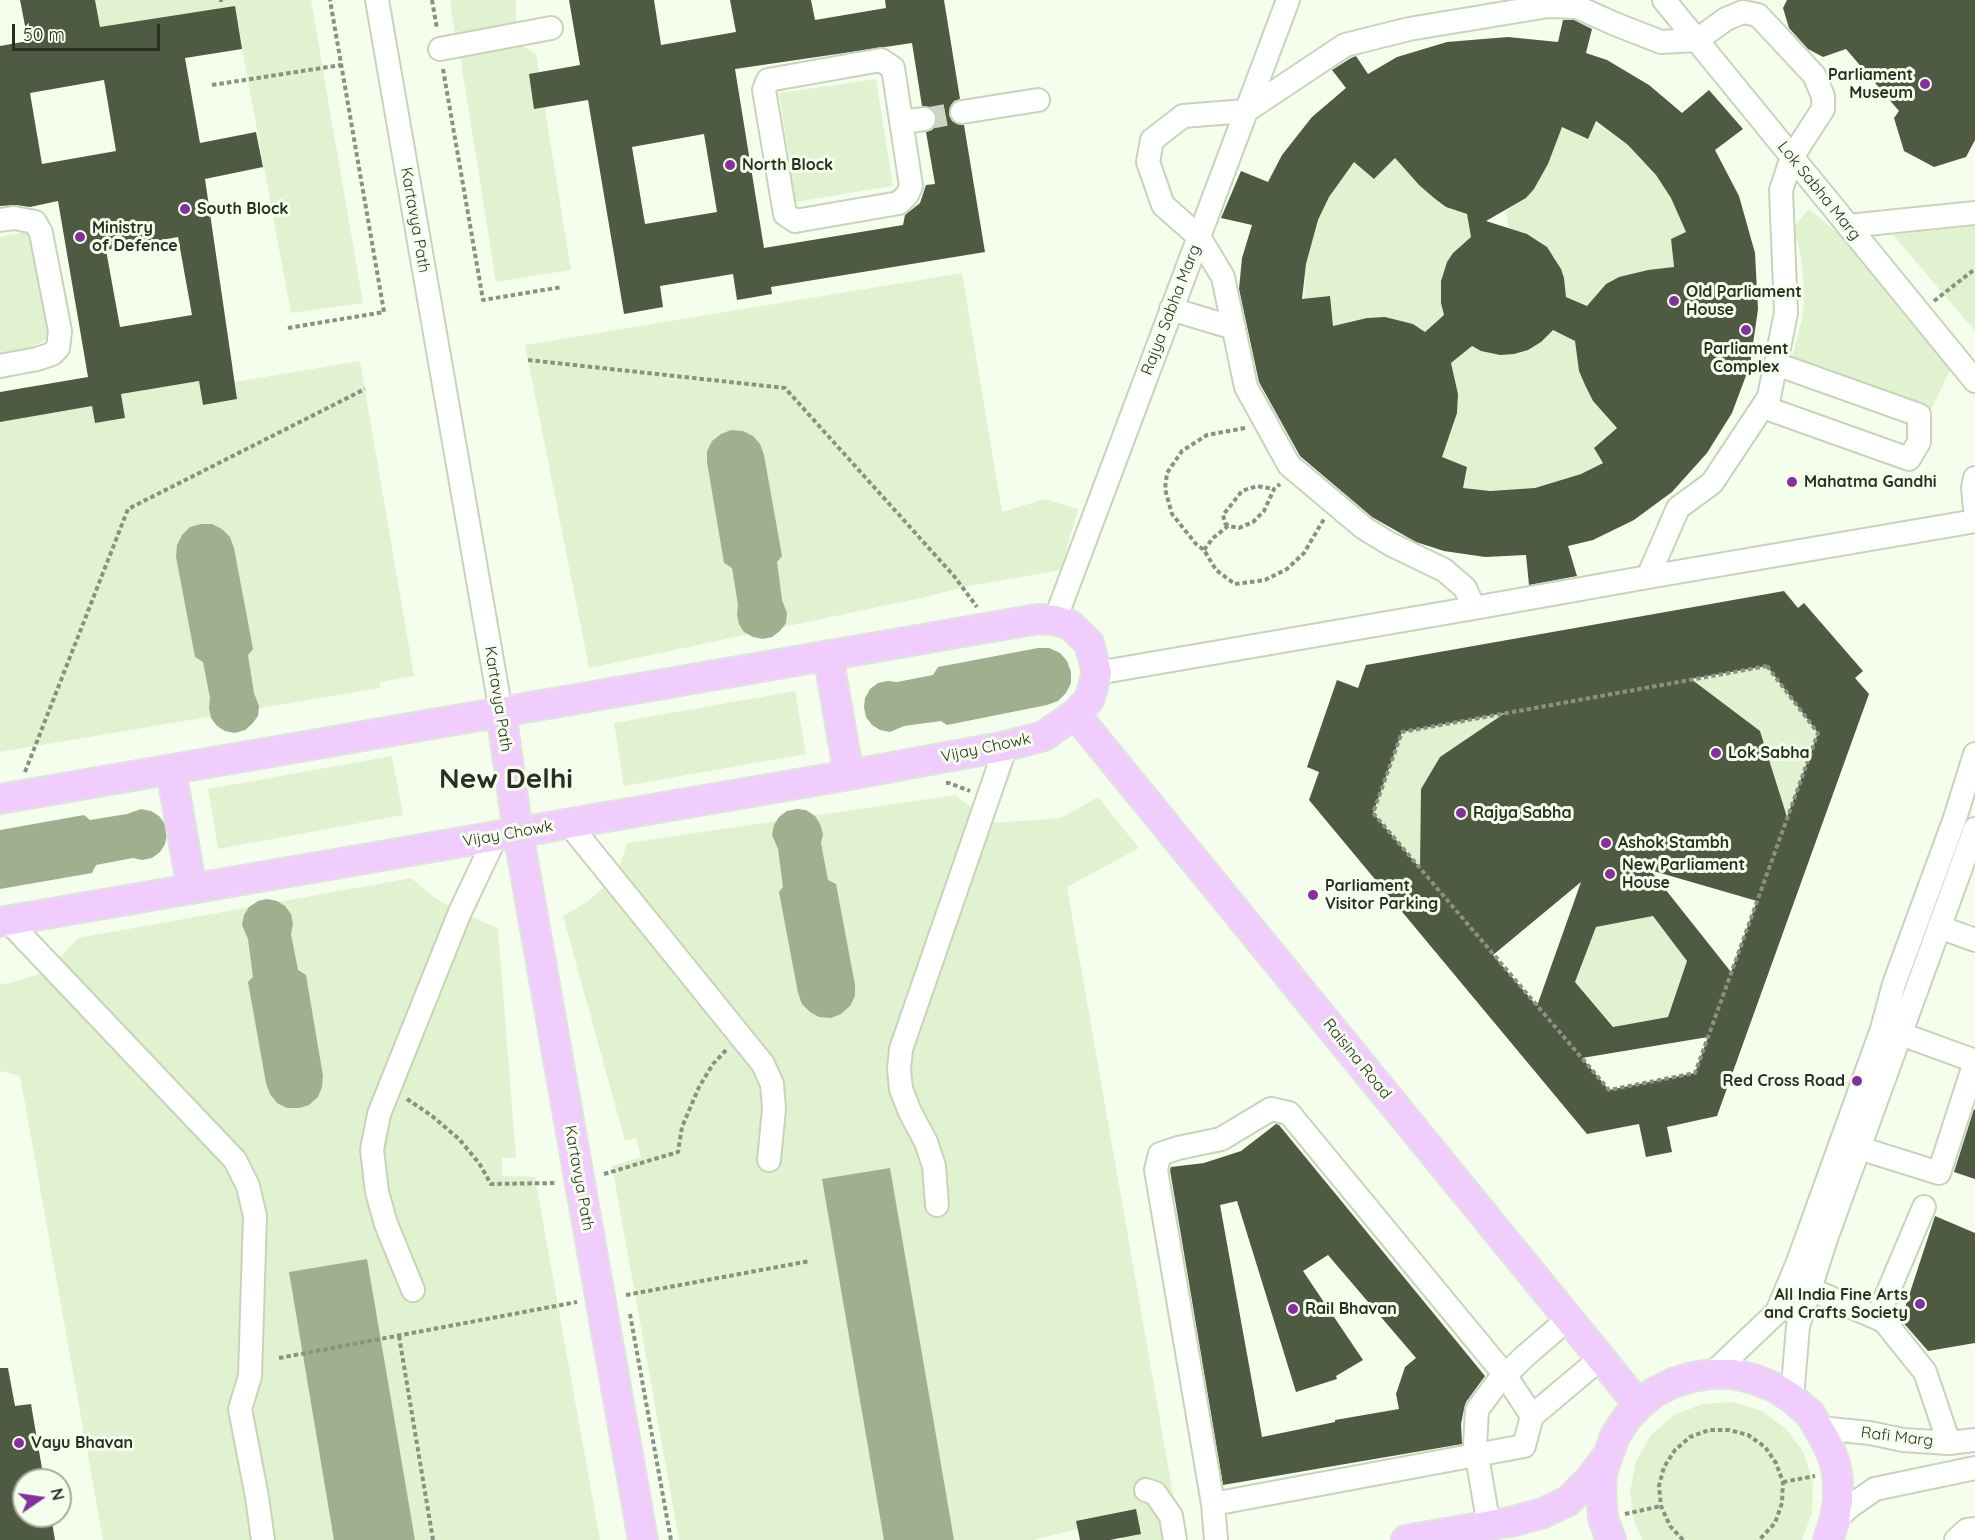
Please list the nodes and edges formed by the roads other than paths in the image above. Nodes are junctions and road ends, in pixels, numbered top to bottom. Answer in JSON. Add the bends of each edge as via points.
{"nodes":[{"id":1,"x":377,"y":0,"type":"edge"},
{"id":2,"x":1288,"y":0,"type":"edge"},
{"id":3,"x":1664,"y":0,"type":"edge"},
{"id":4,"x":551,"y":28,"type":"dead end"},
{"id":5,"x":1697,"y":40,"type":"junction"},
{"id":6,"x":440,"y":49,"type":"road end"},
{"id":7,"x":1038,"y":100,"type":"dead end"},
{"id":8,"x":1246,"y":111,"type":"junction"},
{"id":9,"x":962,"y":112,"type":"tunnel mouth"},
{"id":10,"x":924,"y":119,"type":"tunnel mouth"},
{"id":11,"x":901,"y":122,"type":"junction"},
{"id":12,"x":1792,"y":157,"type":"junction"},
{"id":13,"x":1975,"y":213,"type":"edge"},
{"id":14,"x":0,"y":220,"type":"edge"},
{"id":15,"x":1848,"y":226,"type":"junction"},
{"id":16,"x":1199,"y":237,"type":"junction"},
{"id":17,"x":1172,"y":309,"type":"junction"},
{"id":18,"x":1234,"y":328,"type":"junction"},
{"id":19,"x":1776,"y":364,"type":"junction"},
{"id":20,"x":0,"y":366,"type":"edge"},
{"id":21,"x":1975,"y":381,"type":"edge"},
{"id":22,"x":1763,"y":407,"type":"junction"},
{"id":23,"x":1975,"y":478,"type":"edge"},
{"id":24,"x":1975,"y":509,"type":"edge"},
{"id":25,"x":1975,"y":520,"type":"edge"},
{"id":26,"x":1648,"y":577,"type":"junction"},
{"id":27,"x":1474,"y":608,"type":"junction"},
{"id":28,"x":1055,"y":620,"type":"junction"},
{"id":29,"x":828,"y":655,"type":"junction"},
{"id":30,"x":1097,"y":673,"type":"junction"},
{"id":31,"x":501,"y":712,"type":"junction"},
{"id":32,"x":1075,"y":714,"type":"junction"},
{"id":33,"x":1006,"y":746,"type":"junction"},
{"id":34,"x":1975,"y":754,"type":"edge"},
{"id":35,"x":171,"y":770,"type":"junction"},
{"id":36,"x":849,"y":775,"type":"junction"},
{"id":37,"x":9,"y":797,"type":"edge"},
{"id":38,"x":569,"y":824,"type":"junction"},
{"id":39,"x":1974,"y":833,"type":"edge"},
{"id":40,"x":507,"y":834,"type":"junction"},
{"id":41,"x":192,"y":889,"type":"junction"},
{"id":42,"x":4,"y":921,"type":"edge"},
{"id":43,"x":1939,"y":927,"type":"junction"},
{"id":44,"x":1975,"y":940,"type":"edge"},
{"id":45,"x":1901,"y":1034,"type":"junction"},
{"id":46,"x":1975,"y":1062,"type":"edge"},
{"id":47,"x":1859,"y":1148,"type":"junction"},
{"id":48,"x":769,"y":1160,"type":"dead end"},
{"id":49,"x":938,"y":1205,"type":"dead end"},
{"id":50,"x":1924,"y":1207,"type":"dead end"},
{"id":51,"x":1810,"y":1289,"type":"junction"},
{"id":52,"x":413,"y":1290,"type":"dead end"},
{"id":53,"x":1569,"y":1318,"type":"junction"},
{"id":54,"x":1877,"y":1318,"type":"junction"},
{"id":55,"x":1601,"y":1358,"type":"junction"},
{"id":56,"x":1712,"y":1374,"type":"junction"},
{"id":57,"x":1505,"y":1375,"type":"junction"},
{"id":58,"x":1792,"y":1398,"type":"junction"},
{"id":59,"x":1639,"y":1405,"type":"junction"},
{"id":60,"x":1532,"y":1416,"type":"junction"},
{"id":61,"x":1819,"y":1428,"type":"junction"},
{"id":62,"x":1975,"y":1440,"type":"edge"},
{"id":63,"x":1949,"y":1443,"type":"junction"},
{"id":64,"x":1607,"y":1455,"type":"junction"},
{"id":65,"x":1477,"y":1456,"type":"junction"},
{"id":66,"x":1975,"y":1468,"type":"edge"},
{"id":67,"x":1146,"y":1491,"type":"dead end"},
{"id":68,"x":1213,"y":1504,"type":"junction"},
{"id":69,"x":1489,"y":1526,"type":"junction"},
{"id":70,"x":1975,"y":1528,"type":"edge"},
{"id":71,"x":1607,"y":1529,"type":"edge"},
{"id":72,"x":1832,"y":1530,"type":"edge"},
{"id":73,"x":263,"y":1540,"type":"edge"},
{"id":74,"x":643,"y":1540,"type":"edge"},
{"id":75,"x":1175,"y":1540,"type":"edge"},
{"id":76,"x":1216,"y":1540,"type":"edge"},
{"id":77,"x":1406,"y":1540,"type":"edge"},
{"id":78,"x":1956,"y":1540,"type":"edge"}],
"edges":[{"from":1,"to":31,"type":"street","name":"Kartavya Path"},
{"from":2,"to":8,"type":"street","name":"Rajya Sabha Marg"},
{"from":3,"to":5,"type":"street","name":"Lok Sabha Marg"},
{"from":4,"to":6,"type":"street"},
{"from":5,"to":8,"type":"street","via":[[1661,42],[1576,7],[1548,6],[1409,29],[1346,45]]},
{"from":5,"to":12,"type":"street","name":"Lok Sabha Marg"},
{"from":5,"to":12,"type":"street","via":[[1725,19],[1743,12],[1758,15],[1814,75],[1823,96],[1823,109]]},
{"from":7,"to":9,"type":"street"},
{"from":8,"to":16,"type":"street","name":"Rajya Sabha Marg"},
{"from":8,"to":16,"type":"street","via":[[1183,116],[1152,140],[1148,162],[1163,205]]},
{"from":10,"to":11,"type":"street"},
{"from":11,"to":11,"type":"street","via":[[911,186],[899,202],[795,221],[785,214],[764,90],[768,80],[881,60],[893,68]]},
{"from":12,"to":15,"type":"street","name":"Lok Sabha Marg"},
{"from":12,"to":19,"type":"street","via":[[1781,190],[1786,313]]},
{"from":13,"to":15,"type":"street"},
{"from":14,"to":20,"type":"street","via":[[35,222],[41,232],[60,340],[52,354]]},
{"from":15,"to":21,"type":"street","name":"Lok Sabha Marg"},
{"from":16,"to":17,"type":"street","name":"Rajya Sabha Marg"},
{"from":16,"to":18,"type":"street","via":[[1223,278]]},
{"from":17,"to":18,"type":"street"},
{"from":17,"to":28,"type":"street","name":"Rajya Sabha Marg"},
{"from":18,"to":27,"type":"street","via":[[1246,387],[1289,465],[1364,528],[1444,570],[1466,588]]},
{"from":19,"to":22,"type":"street"},
{"from":19,"to":22,"type":"street","via":[[1919,415],[1919,442],[1909,459]]},
{"from":22,"to":26,"type":"street","via":[[1712,483],[1678,508]]},
{"from":23,"to":24,"type":"street"},
{"from":25,"to":26,"type":"street"},
{"from":26,"to":27,"type":"street"},
{"from":27,"to":30,"type":"street"},
{"from":28,"to":29,"type":"main road","via":[[1038,619]]},
{"from":28,"to":30,"type":"main road","via":[[1070,625],[1089,643]]},
{"from":29,"to":31,"type":"main road"},
{"from":29,"to":36,"type":"main road"},
{"from":30,"to":32,"type":"main road","name":"Vijay Chowk","via":[[1089,700]]},
{"from":31,"to":35,"type":"main road"},
{"from":31,"to":40,"type":"main road","name":"Kartavya Path"},
{"from":32,"to":33,"type":"main road","name":"Vijay Chowk","via":[[1044,736]]},
{"from":32,"to":53,"type":"main road","name":"Raisina Road"},
{"from":33,"to":36,"type":"main road","name":"Vijay Chowk"},
{"from":33,"to":49,"type":"street","via":[[901,1049],[901,1089],[934,1166]]},
{"from":34,"to":56,"type":"street","via":[[1894,984],[1882,1029],[1777,1312]]},
{"from":35,"to":37,"type":"main road"},
{"from":35,"to":41,"type":"main road"},
{"from":36,"to":38,"type":"main road","name":"Vijay Chowk"},
{"from":38,"to":40,"type":"main road","name":"Vijay Chowk"},
{"from":38,"to":48,"type":"street","via":[[763,1064],[772,1084]]},
{"from":39,"to":43,"type":"street"},
{"from":40,"to":41,"type":"main road","name":"Vijay Chowk"},
{"from":40,"to":52,"type":"street","via":[[460,912],[379,1114],[372,1150],[377,1192]]},
{"from":40,"to":74,"type":"main road","name":"Kartavya Path"},
{"from":41,"to":42,"type":"main road","name":"Vijay Chowk"},
{"from":42,"to":73,"type":"street","via":[[235,1160],[248,1186],[255,1216],[250,1376],[240,1409]]},
{"from":43,"to":44,"type":"street"},
{"from":43,"to":45,"type":"street"},
{"from":45,"to":46,"type":"street"},
{"from":45,"to":47,"type":"street"},
{"from":46,"to":47,"type":"street","via":[[1939,1173]]},
{"from":47,"to":51,"type":"street"},
{"from":50,"to":54,"type":"street"},
{"from":51,"to":54,"type":"street"},
{"from":51,"to":58,"type":"street","via":[[1798,1326]]},
{"from":53,"to":55,"type":"main road","name":"Raisina Road"},
{"from":53,"to":57,"type":"street"},
{"from":54,"to":63,"type":"street","via":[[1884,1321],[1925,1372]]},
{"from":55,"to":59,"type":"main road","name":"Raisina Road"},
{"from":55,"to":60,"type":"street"},
{"from":56,"to":58,"type":"main road","via":[[1754,1379]]},
{"from":56,"to":59,"type":"main road","via":[[1673,1383]]},
{"from":57,"to":60,"type":"street"},
{"from":57,"to":65,"type":"street","via":[[1477,1410]]},
{"from":57,"to":68,"type":"street","via":[[1289,1113],[1271,1108],[1221,1139],[1161,1154],[1156,1170]]},
{"from":58,"to":61,"type":"main road"},
{"from":59,"to":64,"type":"main road","via":[[1615,1436]]},
{"from":60,"to":65,"type":"street","via":[[1524,1446]]},
{"from":61,"to":63,"type":"street","name":"Rafi Marg"},
{"from":61,"to":72,"type":"main road","via":[[1836,1472],[1838,1500]]},
{"from":62,"to":63,"type":"street","name":"Rafi Marg"},
{"from":64,"to":69,"type":"main road","via":[[1568,1501],[1543,1513]]},
{"from":64,"to":71,"type":"main road","via":[[1601,1491]]},
{"from":65,"to":68,"type":"street"},
{"from":65,"to":69,"type":"street"},
{"from":66,"to":72,"type":"street","via":[[1875,1489],[1852,1505]]},
{"from":67,"to":75,"type":"street","via":[[1155,1493],[1171,1516]]},
{"from":68,"to":76,"type":"street"},
{"from":69,"to":77,"type":"main road"},
{"from":70,"to":78,"type":"street"}]}
